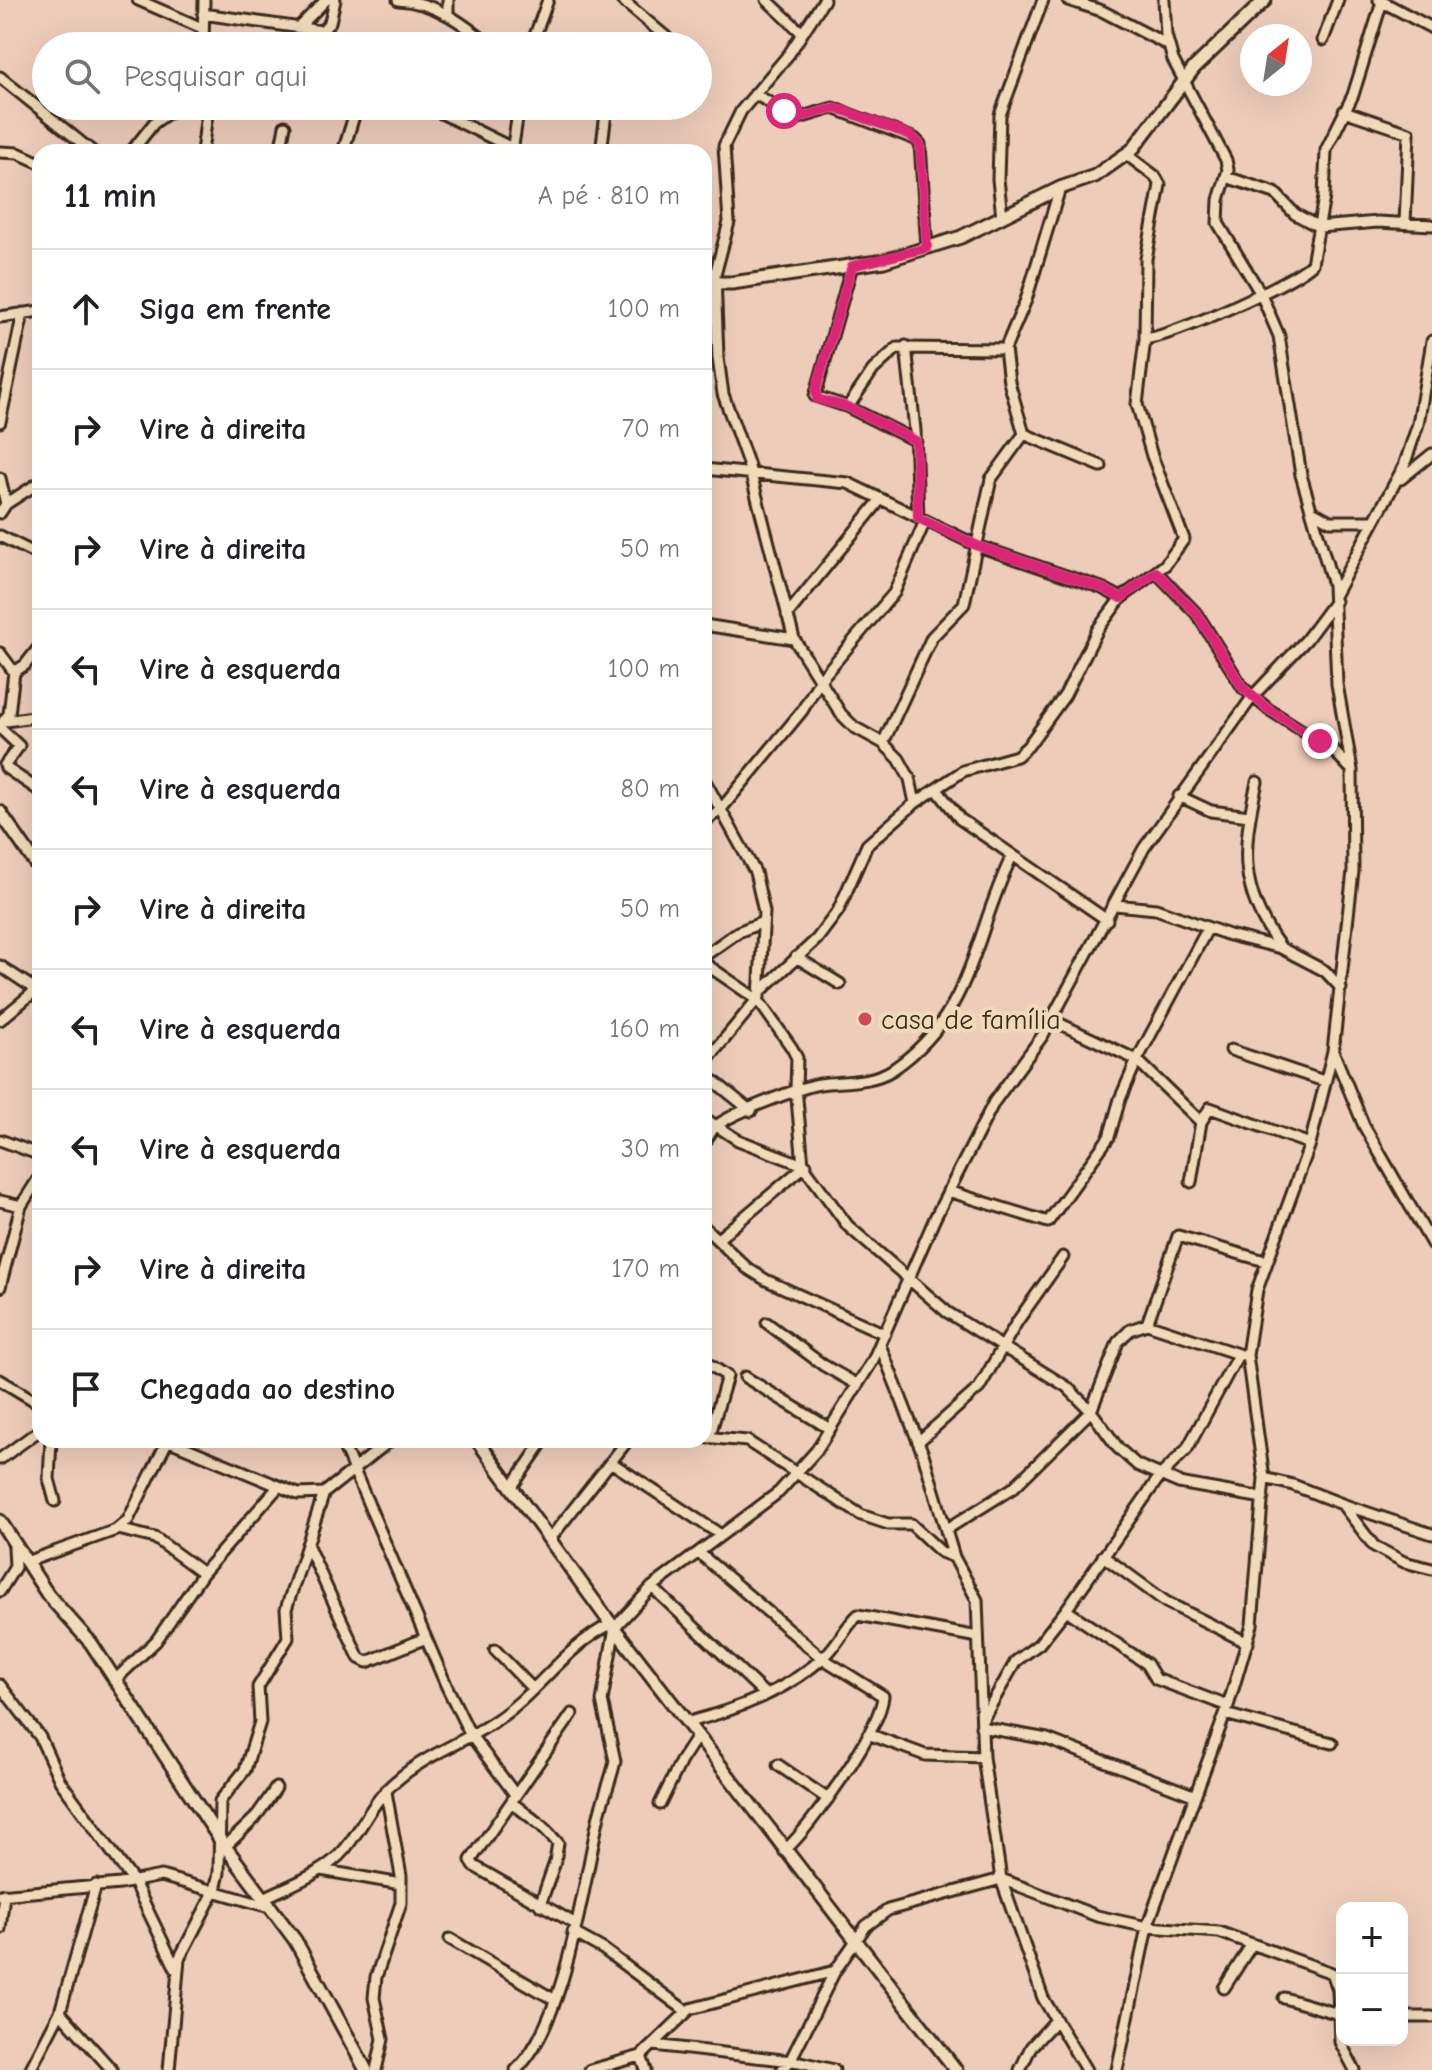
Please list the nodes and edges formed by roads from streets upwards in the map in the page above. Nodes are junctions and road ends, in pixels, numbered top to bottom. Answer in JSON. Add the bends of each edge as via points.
{"nodes":[{"id":1,"x":138,"y":0,"type":"edge"},
{"id":2,"x":204,"y":0,"type":"edge"},
{"id":3,"x":326,"y":0,"type":"edge"},
{"id":4,"x":335,"y":0,"type":"edge"},
{"id":5,"x":398,"y":0,"type":"edge"},
{"id":6,"x":448,"y":0,"type":"edge"},
{"id":7,"x":548,"y":0,"type":"edge"},
{"id":8,"x":622,"y":0,"type":"edge"},
{"id":9,"x":767,"y":0,"type":"edge"},
{"id":10,"x":824,"y":0,"type":"edge"},
{"id":11,"x":1043,"y":0,"type":"edge"},
{"id":12,"x":1068,"y":0,"type":"edge"},
{"id":13,"x":1164,"y":0,"type":"edge"},
{"id":14,"x":1265,"y":0,"type":"edge"},
{"id":15,"x":1338,"y":0,"type":"edge"},
{"id":16,"x":1380,"y":1,"type":"edge"},
{"id":17,"x":203,"y":14,"type":"junction"},
{"id":18,"x":448,"y":14,"type":"junction"},
{"id":19,"x":299,"y":27,"type":"junction"},
{"id":20,"x":202,"y":28,"type":"junction"},
{"id":21,"x":1432,"y":28,"type":"edge"},
{"id":22,"x":202,"y":32,"type":"edge"},
{"id":23,"x":472,"y":32,"type":"edge"},
{"id":24,"x":536,"y":32,"type":"edge"},
{"id":25,"x":660,"y":32,"type":"edge"},
{"id":26,"x":802,"y":33,"type":"junction"},
{"id":27,"x":1323,"y":40,"type":"dead end"},
{"id":28,"x":1168,"y":45,"type":"junction"},
{"id":29,"x":0,"y":77,"type":"edge"},
{"id":30,"x":1184,"y":81,"type":"junction"},
{"id":31,"x":755,"y":94,"type":"junction"},
{"id":32,"x":32,"y":103,"type":"edge"},
{"id":33,"x":1344,"y":111,"type":"junction"},
{"id":34,"x":53,"y":120,"type":"edge"},
{"id":35,"x":158,"y":120,"type":"edge"},
{"id":36,"x":206,"y":120,"type":"edge"},
{"id":37,"x":353,"y":120,"type":"edge"},
{"id":38,"x":454,"y":120,"type":"edge"},
{"id":39,"x":517,"y":120,"type":"edge"},
{"id":40,"x":605,"y":120,"type":"edge"},
{"id":41,"x":285,"y":126,"type":"dead end"},
{"id":42,"x":83,"y":144,"type":"edge"},
{"id":43,"x":137,"y":144,"type":"edge"},
{"id":44,"x":203,"y":144,"type":"edge"},
{"id":45,"x":282,"y":144,"type":"edge"},
{"id":46,"x":345,"y":144,"type":"edge"},
{"id":47,"x":501,"y":144,"type":"edge"},
{"id":48,"x":514,"y":144,"type":"edge"},
{"id":49,"x":602,"y":144,"type":"edge"},
{"id":50,"x":0,"y":152,"type":"edge"},
{"id":51,"x":1127,"y":155,"type":"junction"},
{"id":52,"x":32,"y":159,"type":"edge"},
{"id":53,"x":1226,"y":177,"type":"junction"},
{"id":54,"x":1060,"y":188,"type":"junction"},
{"id":55,"x":1002,"y":217,"type":"junction"},
{"id":56,"x":1405,"y":223,"type":"junction"},
{"id":57,"x":1432,"y":225,"type":"edge"},
{"id":58,"x":1319,"y":227,"type":"junction"},
{"id":59,"x":927,"y":248,"type":"junction"},
{"id":60,"x":852,"y":266,"type":"junction"},
{"id":61,"x":712,"y":277,"type":"edge"},
{"id":62,"x":712,"y":283,"type":"edge"},
{"id":63,"x":1261,"y":294,"type":"junction"},
{"id":64,"x":712,"y":302,"type":"edge"},
{"id":65,"x":32,"y":312,"type":"edge"},
{"id":66,"x":23,"y":313,"type":"junction"},
{"id":67,"x":0,"y":317,"type":"edge"},
{"id":68,"x":1145,"y":339,"type":"junction"},
{"id":69,"x":1432,"y":341,"type":"edge"},
{"id":70,"x":906,"y":346,"type":"junction"},
{"id":71,"x":1005,"y":349,"type":"junction"},
{"id":72,"x":848,"y":407,"type":"junction"},
{"id":73,"x":0,"y":422,"type":"edge"},
{"id":74,"x":1024,"y":434,"type":"junction"},
{"id":75,"x":916,"y":441,"type":"junction"},
{"id":76,"x":1432,"y":454,"type":"edge"},
{"id":77,"x":1101,"y":466,"type":"dead end"},
{"id":78,"x":712,"y":470,"type":"edge"},
{"id":79,"x":751,"y":472,"type":"junction"},
{"id":80,"x":0,"y":478,"type":"edge"},
{"id":81,"x":1395,"y":484,"type":"junction"},
{"id":82,"x":32,"y":488,"type":"edge"},
{"id":83,"x":881,"y":499,"type":"junction"},
{"id":84,"x":3,"y":508,"type":"edge"},
{"id":85,"x":1312,"y":511,"type":"junction"},
{"id":86,"x":922,"y":519,"type":"junction"},
{"id":87,"x":1374,"y":521,"type":"junction"},
{"id":88,"x":0,"y":536,"type":"edge"},
{"id":89,"x":978,"y":546,"type":"junction"},
{"id":90,"x":32,"y":552,"type":"edge"},
{"id":91,"x":1156,"y":572,"type":"junction"},
{"id":92,"x":1121,"y":598,"type":"junction"},
{"id":93,"x":1335,"y":598,"type":"junction"},
{"id":94,"x":787,"y":615,"type":"junction"},
{"id":95,"x":712,"y":626,"type":"edge"},
{"id":96,"x":794,"y":639,"type":"junction"},
{"id":97,"x":0,"y":653,"type":"edge"},
{"id":98,"x":32,"y":656,"type":"edge"},
{"id":99,"x":14,"y":672,"type":"junction"},
{"id":100,"x":820,"y":680,"type":"junction"},
{"id":101,"x":1253,"y":696,"type":"junction"},
{"id":102,"x":32,"y":718,"type":"edge"},
{"id":103,"x":2,"y":725,"type":"edge"},
{"id":104,"x":883,"y":743,"type":"junction"},
{"id":105,"x":1352,"y":770,"type":"junction"},
{"id":106,"x":1257,"y":782,"type":"dead end"},
{"id":107,"x":32,"y":786,"type":"edge"},
{"id":108,"x":938,"y":791,"type":"junction"},
{"id":109,"x":712,"y":792,"type":"edge"},
{"id":110,"x":1179,"y":796,"type":"junction"},
{"id":111,"x":915,"y":803,"type":"junction"},
{"id":112,"x":722,"y":808,"type":"junction"},
{"id":113,"x":0,"y":812,"type":"edge"},
{"id":114,"x":712,"y":816,"type":"edge"},
{"id":115,"x":1249,"y":816,"type":"junction"},
{"id":116,"x":1012,"y":856,"type":"junction"},
{"id":117,"x":32,"y":858,"type":"edge"},
{"id":118,"x":1115,"y":905,"type":"junction"},
{"id":119,"x":1107,"y":920,"type":"junction"},
{"id":120,"x":763,"y":922,"type":"junction"},
{"id":121,"x":1265,"y":926,"type":"junction"},
{"id":122,"x":1208,"y":928,"type":"junction"},
{"id":123,"x":1252,"y":941,"type":"junction"},
{"id":124,"x":1281,"y":948,"type":"junction"},
{"id":125,"x":712,"y":950,"type":"edge"},
{"id":126,"x":796,"y":957,"type":"junction"},
{"id":127,"x":1344,"y":961,"type":"junction"},
{"id":128,"x":0,"y":966,"type":"edge"},
{"id":129,"x":712,"y":968,"type":"edge"},
{"id":130,"x":1325,"y":971,"type":"junction"},
{"id":131,"x":840,"y":984,"type":"dead end"},
{"id":132,"x":32,"y":985,"type":"edge"},
{"id":133,"x":1341,"y":988,"type":"junction"},
{"id":134,"x":32,"y":992,"type":"edge"},
{"id":135,"x":760,"y":995,"type":"junction"},
{"id":136,"x":0,"y":1020,"type":"edge"},
{"id":137,"x":1052,"y":1020,"type":"junction"},
{"id":138,"x":1231,"y":1050,"type":"dead end"},
{"id":139,"x":1333,"y":1051,"type":"junction"},
{"id":140,"x":712,"y":1054,"type":"edge"},
{"id":141,"x":1137,"y":1060,"type":"junction"},
{"id":142,"x":712,"y":1079,"type":"edge"},
{"id":143,"x":1324,"y":1081,"type":"junction"},
{"id":144,"x":796,"y":1088,"type":"junction"},
{"id":145,"x":751,"y":1111,"type":"junction"},
{"id":146,"x":1201,"y":1122,"type":"junction"},
{"id":147,"x":712,"y":1123,"type":"edge"},
{"id":148,"x":716,"y":1126,"type":"junction"},
{"id":149,"x":712,"y":1132,"type":"edge"},
{"id":150,"x":0,"y":1140,"type":"edge"},
{"id":151,"x":1310,"y":1144,"type":"junction"},
{"id":152,"x":32,"y":1152,"type":"edge"},
{"id":153,"x":804,"y":1165,"type":"junction"},
{"id":154,"x":1191,"y":1182,"type":"dead end"},
{"id":155,"x":32,"y":1189,"type":"edge"},
{"id":156,"x":948,"y":1191,"type":"junction"},
{"id":157,"x":0,"y":1201,"type":"edge"},
{"id":158,"x":21,"y":1206,"type":"junction"},
{"id":159,"x":712,"y":1234,"type":"edge"},
{"id":160,"x":718,"y":1239,"type":"junction"},
{"id":161,"x":1432,"y":1244,"type":"edge"},
{"id":162,"x":3,"y":1253,"type":"edge"},
{"id":163,"x":1063,"y":1257,"type":"dead end"},
{"id":164,"x":1265,"y":1261,"type":"junction"},
{"id":165,"x":910,"y":1278,"type":"junction"},
{"id":166,"x":0,"y":1287,"type":"edge"},
{"id":167,"x":767,"y":1323,"type":"dead end"},
{"id":168,"x":1147,"y":1324,"type":"junction"},
{"id":169,"x":885,"y":1334,"type":"junction"},
{"id":170,"x":880,"y":1345,"type":"junction"},
{"id":171,"x":1001,"y":1348,"type":"junction"},
{"id":172,"x":1242,"y":1355,"type":"junction"},
{"id":173,"x":712,"y":1366,"type":"edge"},
{"id":174,"x":745,"y":1377,"type":"dead end"},
{"id":175,"x":0,"y":1380,"type":"edge"},
{"id":176,"x":858,"y":1385,"type":"junction"},
{"id":177,"x":32,"y":1399,"type":"edge"},
{"id":178,"x":1091,"y":1411,"type":"junction"},
{"id":179,"x":712,"y":1422,"type":"edge"},
{"id":180,"x":830,"y":1429,"type":"junction"},
{"id":181,"x":32,"y":1436,"type":"edge"},
{"id":182,"x":712,"y":1438,"type":"edge"},
{"id":183,"x":918,"y":1442,"type":"junction"},
{"id":184,"x":51,"y":1448,"type":"edge"},
{"id":185,"x":164,"y":1448,"type":"edge"},
{"id":186,"x":187,"y":1448,"type":"edge"},
{"id":187,"x":345,"y":1448,"type":"edge"},
{"id":188,"x":380,"y":1448,"type":"edge"},
{"id":189,"x":483,"y":1448,"type":"edge"},
{"id":190,"x":538,"y":1448,"type":"edge"},
{"id":191,"x":622,"y":1448,"type":"edge"},
{"id":192,"x":0,"y":1459,"type":"edge"},
{"id":193,"x":612,"y":1463,"type":"junction"},
{"id":194,"x":354,"y":1467,"type":"junction"},
{"id":195,"x":799,"y":1473,"type":"junction"},
{"id":196,"x":1160,"y":1476,"type":"junction"},
{"id":197,"x":1264,"y":1478,"type":"junction"},
{"id":198,"x":279,"y":1486,"type":"junction"},
{"id":199,"x":511,"y":1488,"type":"junction"},
{"id":200,"x":324,"y":1493,"type":"junction"},
{"id":201,"x":1263,"y":1498,"type":"junction"},
{"id":202,"x":55,"y":1501,"type":"dead end"},
{"id":203,"x":1342,"y":1504,"type":"junction"},
{"id":204,"x":0,"y":1521,"type":"edge"},
{"id":205,"x":118,"y":1529,"type":"junction"},
{"id":206,"x":947,"y":1529,"type":"junction"},
{"id":207,"x":1432,"y":1534,"type":"edge"},
{"id":208,"x":721,"y":1535,"type":"junction"},
{"id":209,"x":549,"y":1540,"type":"junction"},
{"id":210,"x":13,"y":1541,"type":"junction"},
{"id":211,"x":307,"y":1544,"type":"junction"},
{"id":212,"x":699,"y":1553,"type":"junction"},
{"id":213,"x":1103,"y":1556,"type":"junction"},
{"id":214,"x":954,"y":1557,"type":"junction"},
{"id":215,"x":26,"y":1562,"type":"junction"},
{"id":216,"x":1432,"y":1569,"type":"edge"},
{"id":217,"x":203,"y":1573,"type":"junction"},
{"id":218,"x":652,"y":1587,"type":"junction"},
{"id":219,"x":0,"y":1591,"type":"edge"},
{"id":220,"x":1066,"y":1610,"type":"junction"},
{"id":221,"x":613,"y":1626,"type":"junction"},
{"id":222,"x":978,"y":1637,"type":"junction"},
{"id":223,"x":426,"y":1638,"type":"junction"},
{"id":224,"x":1248,"y":1643,"type":"junction"},
{"id":225,"x":495,"y":1650,"type":"dead end"},
{"id":226,"x":822,"y":1658,"type":"junction"},
{"id":227,"x":114,"y":1681,"type":"junction"},
{"id":228,"x":0,"y":1685,"type":"edge"},
{"id":229,"x":533,"y":1689,"type":"junction"},
{"id":230,"x":766,"y":1695,"type":"junction"},
{"id":231,"x":1226,"y":1710,"type":"junction"},
{"id":232,"x":572,"y":1714,"type":"dead end"},
{"id":233,"x":689,"y":1722,"type":"junction"},
{"id":234,"x":982,"y":1723,"type":"junction"},
{"id":235,"x":470,"y":1734,"type":"junction"},
{"id":236,"x":868,"y":1734,"type":"junction"},
{"id":237,"x":698,"y":1735,"type":"junction"},
{"id":238,"x":1332,"y":1743,"type":"dead end"},
{"id":239,"x":983,"y":1757,"type":"junction"},
{"id":240,"x":778,"y":1765,"type":"dead end"},
{"id":241,"x":276,"y":1788,"type":"dead end"},
{"id":242,"x":386,"y":1792,"type":"junction"},
{"id":243,"x":1193,"y":1795,"type":"junction"},
{"id":244,"x":513,"y":1798,"type":"junction"},
{"id":245,"x":828,"y":1799,"type":"junction"},
{"id":246,"x":660,"y":1804,"type":"dead end"},
{"id":247,"x":223,"y":1844,"type":"junction"},
{"id":248,"x":784,"y":1851,"type":"junction"},
{"id":249,"x":120,"y":1862,"type":"junction"},
{"id":250,"x":321,"y":1870,"type":"junction"},
{"id":251,"x":147,"y":1877,"type":"junction"},
{"id":252,"x":1001,"y":1879,"type":"junction"},
{"id":253,"x":134,"y":1882,"type":"junction"},
{"id":254,"x":401,"y":1884,"type":"junction"},
{"id":255,"x":96,"y":1885,"type":"junction"},
{"id":256,"x":215,"y":1890,"type":"junction"},
{"id":257,"x":2,"y":1895,"type":"edge"},
{"id":258,"x":265,"y":1903,"type":"junction"},
{"id":259,"x":540,"y":1905,"type":"junction"},
{"id":260,"x":573,"y":1927,"type":"junction"},
{"id":261,"x":1147,"y":1927,"type":"junction"},
{"id":262,"x":0,"y":1929,"type":"edge"},
{"id":263,"x":450,"y":1939,"type":"dead end"},
{"id":264,"x":856,"y":1940,"type":"junction"},
{"id":265,"x":1252,"y":1944,"type":"junction"},
{"id":266,"x":835,"y":1971,"type":"junction"},
{"id":267,"x":178,"y":1972,"type":"junction"},
{"id":268,"x":1336,"y":1984,"type":"edge"},
{"id":269,"x":1224,"y":1988,"type":"dead end"},
{"id":270,"x":1284,"y":1998,"type":"dead end"},
{"id":271,"x":555,"y":2000,"type":"junction"},
{"id":272,"x":686,"y":2011,"type":"junction"},
{"id":273,"x":60,"y":2012,"type":"junction"},
{"id":274,"x":1336,"y":2014,"type":"edge"},
{"id":275,"x":1408,"y":2017,"type":"edge"},
{"id":276,"x":1432,"y":2017,"type":"edge"},
{"id":277,"x":1056,"y":2020,"type":"junction"},
{"id":278,"x":654,"y":2045,"type":"junction"},
{"id":279,"x":1342,"y":2046,"type":"edge"},
{"id":280,"x":641,"y":2056,"type":"junction"},
{"id":281,"x":790,"y":2061,"type":"junction"},
{"id":282,"x":30,"y":2070,"type":"edge"},
{"id":283,"x":112,"y":2070,"type":"edge"},
{"id":284,"x":169,"y":2070,"type":"edge"},
{"id":285,"x":366,"y":2070,"type":"edge"},
{"id":286,"x":376,"y":2070,"type":"edge"},
{"id":287,"x":516,"y":2070,"type":"edge"},
{"id":288,"x":590,"y":2070,"type":"edge"},
{"id":289,"x":646,"y":2070,"type":"edge"},
{"id":290,"x":782,"y":2070,"type":"edge"},
{"id":291,"x":834,"y":2070,"type":"edge"},
{"id":292,"x":956,"y":2070,"type":"edge"},
{"id":293,"x":1020,"y":2070,"type":"edge"},
{"id":294,"x":1086,"y":2070,"type":"edge"},
{"id":295,"x":1117,"y":2070,"type":"edge"},
{"id":296,"x":1355,"y":2070,"type":"edge"}],
"edges":[{"from":1,"to":20,"type":"street"},
{"from":2,"to":17,"type":"street"},
{"from":3,"to":19,"type":"street"},
{"from":4,"to":19,"type":"street","via":[[326,29]]},
{"from":5,"to":18,"type":"street"},
{"from":6,"to":18,"type":"street"},
{"from":7,"to":24,"type":"street"},
{"from":8,"to":25,"type":"street"},
{"from":9,"to":26,"type":"street"},
{"from":10,"to":26,"type":"street"},
{"from":11,"to":55,"type":"street","via":[[1000,115]]},
{"from":12,"to":28,"type":"street"},
{"from":13,"to":28,"type":"street"},
{"from":14,"to":30,"type":"street"},
{"from":15,"to":27,"type":"street"},
{"from":16,"to":21,"type":"street"},
{"from":16,"to":33,"type":"street"},
{"from":17,"to":19,"type":"street"},
{"from":17,"to":20,"type":"street"},
{"from":18,"to":23,"type":"street"},
{"from":20,"to":22,"type":"street"},
{"from":26,"to":31,"type":"street"},
{"from":28,"to":30,"type":"street"},
{"from":29,"to":32,"type":"street"},
{"from":30,"to":51,"type":"street"},
{"from":30,"to":53,"type":"street","via":[[1222,150]]},
{"from":31,"to":59,"type":"street","via":[[799,118],[833,108],[915,139],[920,144]]},
{"from":31,"to":61,"type":"street","via":[[724,146],[729,222]]},
{"from":33,"to":56,"type":"street","via":[[1409,133]]},
{"from":33,"to":58,"type":"street","via":[[1323,160]]},
{"from":34,"to":42,"type":"street"},
{"from":35,"to":43,"type":"street"},
{"from":36,"to":44,"type":"street"},
{"from":37,"to":46,"type":"street"},
{"from":38,"to":47,"type":"street"},
{"from":39,"to":48,"type":"street"},
{"from":40,"to":49,"type":"street"},
{"from":41,"to":45,"type":"street"},
{"from":50,"to":52,"type":"street"},
{"from":51,"to":54,"type":"street","via":[[1095,176]]},
{"from":51,"to":68,"type":"street","via":[[1160,185],[1146,259]]},
{"from":53,"to":58,"type":"street","via":[[1275,193],[1295,214]]},
{"from":53,"to":63,"type":"street","via":[[1218,223]]},
{"from":54,"to":55,"type":"street"},
{"from":54,"to":71,"type":"street"},
{"from":55,"to":59,"type":"street"},
{"from":56,"to":57,"type":"street"},
{"from":56,"to":58,"type":"street"},
{"from":58,"to":63,"type":"street","via":[[1309,267]]},
{"from":59,"to":60,"type":"street"},
{"from":60,"to":62,"type":"street"},
{"from":60,"to":72,"type":"street","via":[[815,396]]},
{"from":63,"to":68,"type":"street"},
{"from":63,"to":85,"type":"street","via":[[1279,336],[1301,475]]},
{"from":64,"to":79,"type":"street","via":[[723,394]]},
{"from":65,"to":66,"type":"street"},
{"from":66,"to":67,"type":"street"},
{"from":66,"to":73,"type":"street"},
{"from":68,"to":91,"type":"street","via":[[1139,415],[1184,539]]},
{"from":69,"to":81,"type":"street","via":[[1418,424]]},
{"from":70,"to":71,"type":"street"},
{"from":70,"to":72,"type":"street","via":[[890,352]]},
{"from":70,"to":75,"type":"street"},
{"from":71,"to":74,"type":"street"},
{"from":72,"to":75,"type":"street"},
{"from":74,"to":77,"type":"street"},
{"from":74,"to":89,"type":"street","via":[[991,479]]},
{"from":75,"to":86,"type":"street"},
{"from":76,"to":81,"type":"street"},
{"from":78,"to":79,"type":"street"},
{"from":79,"to":83,"type":"street","via":[[848,483]]},
{"from":79,"to":94,"type":"street"},
{"from":80,"to":84,"type":"street"},
{"from":81,"to":87,"type":"street"},
{"from":82,"to":84,"type":"street"},
{"from":83,"to":86,"type":"street"},
{"from":83,"to":94,"type":"street"},
{"from":85,"to":87,"type":"street","via":[[1330,521]]},
{"from":85,"to":93,"type":"street"},
{"from":86,"to":89,"type":"street"},
{"from":86,"to":100,"type":"street","via":[[894,593]]},
{"from":87,"to":93,"type":"street"},
{"from":88,"to":90,"type":"street"},
{"from":89,"to":92,"type":"street"},
{"from":89,"to":104,"type":"street","via":[[964,604],[932,637]]},
{"from":91,"to":92,"type":"street"},
{"from":91,"to":101,"type":"street","via":[[1197,614],[1231,673]]},
{"from":92,"to":108,"type":"street","via":[[1098,629],[1065,695],[1028,746],[1017,756],[963,771]]},
{"from":93,"to":101,"type":"street","via":[[1306,640]]},
{"from":93,"to":105,"type":"street","via":[[1337,684]]},
{"from":94,"to":96,"type":"street"},
{"from":95,"to":96,"type":"street"},
{"from":96,"to":100,"type":"street"},
{"from":97,"to":99,"type":"street"},
{"from":98,"to":99,"type":"street"},
{"from":99,"to":103,"type":"street"},
{"from":100,"to":104,"type":"street","via":[[854,727]]},
{"from":100,"to":112,"type":"street","via":[[802,711]]},
{"from":101,"to":105,"type":"street","via":[[1333,750]]},
{"from":101,"to":110,"type":"street"},
{"from":102,"to":103,"type":"street"},
{"from":103,"to":107,"type":"street","via":[[19,746],[6,768]]},
{"from":104,"to":111,"type":"street","via":[[906,771]]},
{"from":105,"to":127,"type":"street","via":[[1353,871]]},
{"from":106,"to":115,"type":"street"},
{"from":108,"to":111,"type":"street"},
{"from":108,"to":116,"type":"street","via":[[960,819]]},
{"from":109,"to":112,"type":"street"},
{"from":110,"to":115,"type":"street","via":[[1211,811]]},
{"from":110,"to":118,"type":"street"},
{"from":111,"to":126,"type":"street","via":[[867,845],[838,911]]},
{"from":112,"to":114,"type":"street"},
{"from":112,"to":120,"type":"street","via":[[755,872]]},
{"from":113,"to":117,"type":"street"},
{"from":115,"to":121,"type":"street","via":[[1246,874]]},
{"from":116,"to":119,"type":"street"},
{"from":116,"to":144,"type":"street","via":[[994,892],[962,992],[911,1054],[882,1075]]},
{"from":118,"to":119,"type":"street"},
{"from":118,"to":122,"type":"street","via":[[1156,909]]},
{"from":119,"to":137,"type":"street"},
{"from":120,"to":125,"type":"street"},
{"from":120,"to":135,"type":"street"},
{"from":121,"to":123,"type":"street"},
{"from":121,"to":124,"type":"street"},
{"from":122,"to":123,"type":"street"},
{"from":122,"to":141,"type":"street"},
{"from":123,"to":124,"type":"street"},
{"from":124,"to":130,"type":"street"},
{"from":126,"to":131,"type":"street"},
{"from":126,"to":135,"type":"street"},
{"from":127,"to":130,"type":"street"},
{"from":127,"to":133,"type":"street"},
{"from":128,"to":132,"type":"street"},
{"from":129,"to":135,"type":"street"},
{"from":130,"to":133,"type":"street"},
{"from":133,"to":139,"type":"street"},
{"from":134,"to":136,"type":"street"},
{"from":135,"to":140,"type":"street"},
{"from":135,"to":144,"type":"street","via":[[797,1058]]},
{"from":137,"to":141,"type":"street"},
{"from":137,"to":156,"type":"street","via":[[994,1102]]},
{"from":138,"to":143,"type":"street"},
{"from":139,"to":143,"type":"street"},
{"from":139,"to":161,"type":"street","via":[[1364,1126]]},
{"from":141,"to":146,"type":"street"},
{"from":141,"to":156,"type":"street","via":[[1109,1137],[1048,1222]]},
{"from":142,"to":145,"type":"street"},
{"from":143,"to":151,"type":"street"},
{"from":144,"to":145,"type":"street"},
{"from":144,"to":153,"type":"street"},
{"from":145,"to":148,"type":"street"},
{"from":146,"to":151,"type":"street","via":[[1213,1109]]},
{"from":146,"to":154,"type":"street"},
{"from":147,"to":148,"type":"street"},
{"from":148,"to":149,"type":"street"},
{"from":148,"to":153,"type":"street","via":[[758,1149]]},
{"from":150,"to":152,"type":"street"},
{"from":151,"to":164,"type":"street"},
{"from":153,"to":160,"type":"street"},
{"from":153,"to":165,"type":"street","via":[[848,1226]]},
{"from":155,"to":158,"type":"street"},
{"from":156,"to":165,"type":"street"},
{"from":157,"to":158,"type":"street"},
{"from":158,"to":162,"type":"street"},
{"from":159,"to":160,"type":"street"},
{"from":160,"to":169,"type":"street","via":[[766,1280]]},
{"from":162,"to":166,"type":"street"},
{"from":163,"to":171,"type":"street"},
{"from":164,"to":168,"type":"street","via":[[1178,1236]]},
{"from":164,"to":172,"type":"street"},
{"from":165,"to":169,"type":"street"},
{"from":165,"to":171,"type":"street","via":[[947,1312]]},
{"from":167,"to":176,"type":"street"},
{"from":168,"to":172,"type":"street"},
{"from":168,"to":178,"type":"street","via":[[1118,1342]]},
{"from":169,"to":170,"type":"street"},
{"from":170,"to":176,"type":"street"},
{"from":170,"to":183,"type":"street"},
{"from":171,"to":178,"type":"street","via":[[1057,1380]]},
{"from":171,"to":183,"type":"street","via":[[979,1388]]},
{"from":172,"to":196,"type":"street","via":[[1187,1449]]},
{"from":172,"to":197,"type":"street"},
{"from":173,"to":179,"type":"street","via":[[727,1376]]},
{"from":174,"to":180,"type":"street"},
{"from":175,"to":177,"type":"street"},
{"from":176,"to":180,"type":"street"},
{"from":178,"to":196,"type":"street","via":[[1129,1459]]},
{"from":178,"to":206,"type":"street","via":[[1013,1488]]},
{"from":180,"to":195,"type":"street"},
{"from":181,"to":192,"type":"street"},
{"from":182,"to":195,"type":"street","via":[[747,1441]]},
{"from":183,"to":206,"type":"street"},
{"from":184,"to":202,"type":"street","via":[[49,1479]]},
{"from":185,"to":205,"type":"street","via":[[128,1520]]},
{"from":186,"to":198,"type":"street"},
{"from":187,"to":194,"type":"street"},
{"from":188,"to":194,"type":"street"},
{"from":189,"to":199,"type":"street"},
{"from":190,"to":199,"type":"street"},
{"from":191,"to":193,"type":"street"},
{"from":193,"to":208,"type":"street"},
{"from":193,"to":209,"type":"street"},
{"from":194,"to":200,"type":"street"},
{"from":194,"to":223,"type":"street"},
{"from":195,"to":208,"type":"street"},
{"from":195,"to":214,"type":"street","via":[[861,1515],[888,1524],[911,1524]]},
{"from":196,"to":201,"type":"street"},
{"from":196,"to":213,"type":"street"},
{"from":197,"to":201,"type":"street"},
{"from":197,"to":203,"type":"street"},
{"from":198,"to":200,"type":"street","via":[[298,1494]]},
{"from":198,"to":217,"type":"street"},
{"from":199,"to":209,"type":"street"},
{"from":200,"to":211,"type":"street"},
{"from":201,"to":224,"type":"street"},
{"from":203,"to":207,"type":"street"},
{"from":203,"to":216,"type":"street","via":[[1374,1546]]},
{"from":204,"to":210,"type":"street"},
{"from":205,"to":215,"type":"street"},
{"from":205,"to":217,"type":"street","via":[[149,1535]]},
{"from":206,"to":214,"type":"street"},
{"from":208,"to":212,"type":"street"},
{"from":209,"to":221,"type":"street"},
{"from":210,"to":215,"type":"street"},
{"from":210,"to":219,"type":"street","via":[[15,1567]]},
{"from":211,"to":223,"type":"street","via":[[359,1658],[367,1662]]},
{"from":211,"to":247,"type":"street","via":[[286,1609],[288,1638],[258,1687],[260,1722],[245,1770],[220,1801]]},
{"from":212,"to":218,"type":"street"},
{"from":212,"to":226,"type":"street"},
{"from":213,"to":220,"type":"street"},
{"from":213,"to":224,"type":"street","via":[[1166,1602]]},
{"from":214,"to":222,"type":"street","via":[[977,1600]]},
{"from":215,"to":227,"type":"street","via":[[91,1643]]},
{"from":217,"to":227,"type":"street","via":[[156,1641]]},
{"from":218,"to":221,"type":"street"},
{"from":218,"to":230,"type":"street"},
{"from":220,"to":231,"type":"street","via":[[1147,1664],[1156,1679]]},
{"from":220,"to":234,"type":"street","via":[[1039,1644],[1016,1661]]},
{"from":221,"to":229,"type":"street","via":[[580,1641]]},
{"from":221,"to":233,"type":"street"},
{"from":221,"to":260,"type":"street","via":[[602,1701],[615,1761]]},
{"from":222,"to":226,"type":"street","via":[[864,1614]]},
{"from":222,"to":234,"type":"street"},
{"from":223,"to":235,"type":"street"},
{"from":224,"to":231,"type":"street"},
{"from":225,"to":229,"type":"street"},
{"from":226,"to":230,"type":"street"},
{"from":226,"to":236,"type":"street","via":[[883,1696]]},
{"from":227,"to":247,"type":"street"},
{"from":228,"to":249,"type":"street","via":[[40,1737],[60,1781]]},
{"from":229,"to":235,"type":"street"},
{"from":230,"to":233,"type":"street"},
{"from":231,"to":238,"type":"street"},
{"from":231,"to":243,"type":"street"},
{"from":232,"to":244,"type":"street"},
{"from":233,"to":237,"type":"street"},
{"from":234,"to":239,"type":"street"},
{"from":234,"to":243,"type":"street","via":[[1047,1739]]},
{"from":235,"to":242,"type":"street","via":[[418,1764]]},
{"from":235,"to":244,"type":"street"},
{"from":236,"to":239,"type":"street","via":[[925,1755]]},
{"from":236,"to":245,"type":"street"},
{"from":237,"to":246,"type":"street"},
{"from":237,"to":248,"type":"street"},
{"from":239,"to":252,"type":"street"},
{"from":240,"to":245,"type":"street"},
{"from":241,"to":247,"type":"street","via":[[255,1818]]},
{"from":242,"to":250,"type":"street","via":[[344,1850]]},
{"from":242,"to":254,"type":"street"},
{"from":243,"to":261,"type":"street"},
{"from":244,"to":259,"type":"street","via":[[558,1843]]},
{"from":244,"to":259,"type":"street","via":[[471,1863]]},
{"from":245,"to":248,"type":"street"},
{"from":247,"to":256,"type":"street"},
{"from":247,"to":258,"type":"street"},
{"from":248,"to":264,"type":"street"},
{"from":249,"to":251,"type":"street"},
{"from":249,"to":253,"type":"street"},
{"from":250,"to":254,"type":"street"},
{"from":250,"to":258,"type":"street"},
{"from":251,"to":253,"type":"street"},
{"from":251,"to":256,"type":"street","via":[[180,1879]]},
{"from":252,"to":261,"type":"street","via":[[1097,1916]]},
{"from":252,"to":264,"type":"street","via":[[888,1910]]},
{"from":252,"to":277,"type":"street","via":[[1033,1973]]},
{"from":253,"to":255,"type":"street"},
{"from":253,"to":267,"type":"street"},
{"from":254,"to":286,"type":"street","via":[[399,1915],[376,1977],[374,1998],[383,2039]]},
{"from":255,"to":257,"type":"street"},
{"from":255,"to":273,"type":"street"},
{"from":256,"to":258,"type":"street"},
{"from":256,"to":267,"type":"street","via":[[181,1954]]},
{"from":257,"to":262,"type":"street"},
{"from":258,"to":285,"type":"street","via":[[301,1951]]},
{"from":259,"to":260,"type":"street"},
{"from":260,"to":271,"type":"street"},
{"from":260,"to":272,"type":"street"},
{"from":261,"to":265,"type":"street","via":[[1219,1932]]},
{"from":261,"to":295,"type":"street"},
{"from":263,"to":271,"type":"street"},
{"from":264,"to":266,"type":"street"},
{"from":264,"to":292,"type":"street"},
{"from":265,"to":268,"type":"street","via":[[1332,1973]]},
{"from":265,"to":269,"type":"street"},
{"from":266,"to":272,"type":"street"},
{"from":266,"to":281,"type":"street"},
{"from":267,"to":284,"type":"street"},
{"from":270,"to":274,"type":"street"},
{"from":271,"to":287,"type":"street","via":[[533,2050]]},
{"from":272,"to":278,"type":"street"},
{"from":273,"to":282,"type":"street"},
{"from":273,"to":283,"type":"street"},
{"from":275,"to":276,"type":"street"},
{"from":277,"to":293,"type":"street","via":[[1031,2047]]},
{"from":277,"to":294,"type":"street"},
{"from":278,"to":280,"type":"street"},
{"from":278,"to":281,"type":"street"},
{"from":279,"to":296,"type":"street"},
{"from":280,"to":288,"type":"street"},
{"from":280,"to":289,"type":"street"},
{"from":281,"to":290,"type":"street"},
{"from":281,"to":291,"type":"street"}]}
